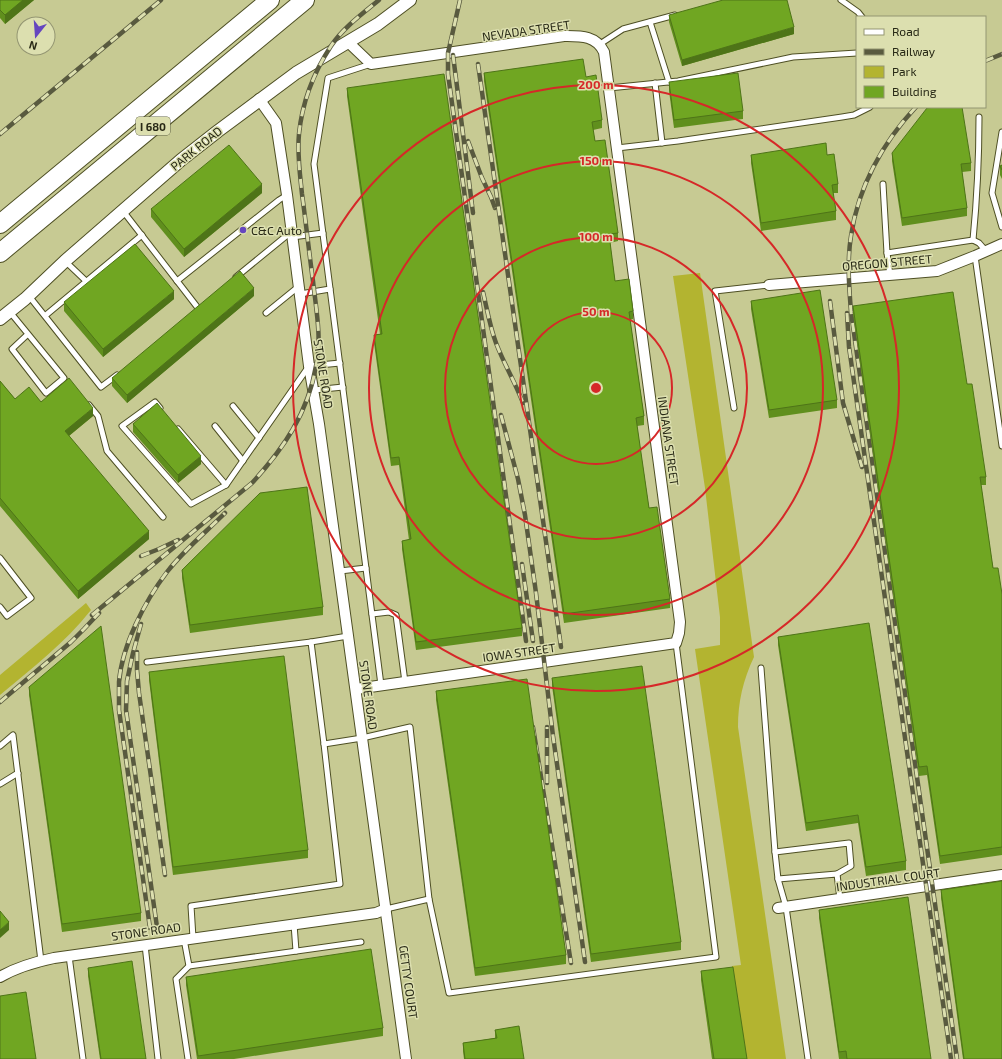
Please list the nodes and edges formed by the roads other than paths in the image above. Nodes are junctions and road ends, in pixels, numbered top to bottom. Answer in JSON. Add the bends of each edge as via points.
{"nodes":[{"id":1,"x":270,"y":0,"type":"edge"},
{"id":2,"x":305,"y":0,"type":"edge"},
{"id":3,"x":410,"y":0,"type":"edge"},
{"id":4,"x":841,"y":0,"type":"edge"},
{"id":5,"x":683,"y":13,"type":"edge"},
{"id":6,"x":861,"y":16,"type":"edge"},
{"id":7,"x":650,"y":22,"type":"junction"},
{"id":8,"x":348,"y":42,"type":"junction"},
{"id":9,"x":600,"y":44,"type":"junction"},
{"id":10,"x":856,"y":53,"type":"edge"},
{"id":11,"x":371,"y":64,"type":"junction"},
{"id":12,"x":669,"y":82,"type":"junction"},
{"id":13,"x":655,"y":83,"type":"junction"},
{"id":14,"x":609,"y":88,"type":"junction"},
{"id":15,"x":259,"y":100,"type":"junction"},
{"id":16,"x":868,"y":108,"type":"edge"},
{"id":17,"x":979,"y":117,"type":"dead end"},
{"id":18,"x":1002,"y":132,"type":"edge"},
{"id":19,"x":662,"y":143,"type":"junction"},
{"id":20,"x":617,"y":148,"type":"junction"},
{"id":21,"x":883,"y":184,"type":"dead end"},
{"id":22,"x":287,"y":195,"type":"junction"},
{"id":23,"x":123,"y":211,"type":"junction"},
{"id":24,"x":0,"y":224,"type":"edge"},
{"id":25,"x":1002,"y":227,"type":"edge"},
{"id":26,"x":323,"y":233,"type":"junction"},
{"id":27,"x":292,"y":234,"type":"junction"},
{"id":28,"x":142,"y":235,"type":"junction"},
{"id":29,"x":973,"y":240,"type":"junction"},
{"id":30,"x":1002,"y":244,"type":"edge"},
{"id":31,"x":986,"y":251,"type":"junction"},
{"id":32,"x":0,"y":253,"type":"edge"},
{"id":33,"x":887,"y":253,"type":"junction"},
{"id":34,"x":975,"y":256,"type":"junction"},
{"id":35,"x":65,"y":261,"type":"junction"},
{"id":36,"x":890,"y":275,"type":"junction"},
{"id":37,"x":233,"y":279,"type":"edge"},
{"id":38,"x":177,"y":281,"type":"junction"},
{"id":39,"x":86,"y":282,"type":"junction"},
{"id":40,"x":769,"y":285,"type":"joint"},
{"id":41,"x":330,"y":289,"type":"junction"},
{"id":42,"x":299,"y":290,"type":"junction"},
{"id":43,"x":29,"y":295,"type":"junction"},
{"id":44,"x":204,"y":303,"type":"edge"},
{"id":45,"x":198,"y":308,"type":"junction"},
{"id":46,"x":10,"y":311,"type":"junction"},
{"id":47,"x":192,"y":313,"type":"edge"},
{"id":48,"x":266,"y":314,"type":"dead end"},
{"id":49,"x":46,"y":315,"type":"junction"},
{"id":50,"x":0,"y":319,"type":"edge"},
{"id":51,"x":28,"y":334,"type":"junction"},
{"id":52,"x":340,"y":363,"type":"junction"},
{"id":53,"x":309,"y":366,"type":"junction"},
{"id":54,"x":119,"y":373,"type":"edge"},
{"id":55,"x":343,"y":387,"type":"junction"},
{"id":56,"x":314,"y":390,"type":"junction"},
{"id":57,"x":83,"y":398,"type":"edge"},
{"id":58,"x":233,"y":406,"type":"dead end"},
{"id":59,"x":734,"y":408,"type":"dead end"},
{"id":60,"x":165,"y":414,"type":"edge"},
{"id":61,"x":175,"y":425,"type":"edge"},
{"id":62,"x":215,"y":426,"type":"dead end"},
{"id":63,"x":259,"y":438,"type":"junction"},
{"id":64,"x":1002,"y":446,"type":"edge"},
{"id":65,"x":243,"y":461,"type":"junction"},
{"id":66,"x":226,"y":485,"type":"junction"},
{"id":67,"x":163,"y":517,"type":"dead end"},
{"id":68,"x":0,"y":558,"type":"edge"},
{"id":69,"x":366,"y":568,"type":"junction"},
{"id":70,"x":340,"y":571,"type":"junction"},
{"id":71,"x":0,"y":607,"type":"edge"},
{"id":72,"x":372,"y":614,"type":"junction"},
{"id":73,"x":348,"y":636,"type":"junction"},
{"id":74,"x":310,"y":642,"type":"junction"},
{"id":75,"x":676,"y":643,"type":"junction"},
{"id":76,"x":147,"y":662,"type":"dead end"},
{"id":77,"x":761,"y":668,"type":"dead end"},
{"id":78,"x":406,"y":682,"type":"junction"},
{"id":79,"x":381,"y":686,"type":"junction"},
{"id":80,"x":356,"y":689,"type":"junction"},
{"id":81,"x":362,"y":738,"type":"junction"},
{"id":82,"x":324,"y":744,"type":"junction"},
{"id":83,"x":0,"y":746,"type":"edge"},
{"id":84,"x":18,"y":773,"type":"junction"},
{"id":85,"x":0,"y":784,"type":"edge"},
{"id":86,"x":775,"y":852,"type":"junction"},
{"id":87,"x":837,"y":874,"type":"junction"},
{"id":88,"x":1002,"y":875,"type":"edge"},
{"id":89,"x":778,"y":879,"type":"junction"},
{"id":90,"x":429,"y":899,"type":"junction"},
{"id":91,"x":840,"y":899,"type":"junction"},
{"id":92,"x":782,"y":907,"type":"junction"},
{"id":93,"x":386,"y":909,"type":"junction"},
{"id":94,"x":294,"y":924,"type":"junction"},
{"id":95,"x":188,"y":938,"type":"junction"},
{"id":96,"x":361,"y":942,"type":"dead end"},
{"id":97,"x":145,"y":944,"type":"junction"},
{"id":98,"x":296,"y":951,"type":"junction"},
{"id":99,"x":69,"y":956,"type":"junction"},
{"id":100,"x":41,"y":961,"type":"junction"},
{"id":101,"x":189,"y":966,"type":"junction"},
{"id":102,"x":0,"y":977,"type":"edge"},
{"id":103,"x":83,"y":1059,"type":"edge"},
{"id":104,"x":158,"y":1059,"type":"edge"},
{"id":105,"x":188,"y":1059,"type":"edge"},
{"id":106,"x":406,"y":1059,"type":"edge"},
{"id":107,"x":808,"y":1059,"type":"edge"}],
"edges":[{"from":1,"to":24,"type":"highway","number":"I 680"},
{"from":2,"to":32,"type":"highway","number":"I 680"},
{"from":3,"to":8,"type":"street","name":"PARK ROAD"},
{"from":4,"to":6,"type":"lane"},
{"from":5,"to":7,"type":"lane"},
{"from":7,"to":9,"type":"lane","via":[[623,29]]},
{"from":7,"to":12,"type":"lane"},
{"from":8,"to":11,"type":"street"},
{"from":8,"to":15,"type":"street","name":"PARK ROAD","via":[[296,73]]},
{"from":9,"to":11,"type":"street","name":"NEVADA STREET","via":[[583,36],[564,36]]},
{"from":9,"to":14,"type":"street","via":[[604,52]]},
{"from":10,"to":12,"type":"lane","via":[[793,57]]},
{"from":11,"to":26,"type":"lane","via":[[328,78],[314,164]]},
{"from":12,"to":13,"type":"lane"},
{"from":13,"to":14,"type":"lane"},
{"from":13,"to":19,"type":"lane"},
{"from":14,"to":20,"type":"street"},
{"from":15,"to":22,"type":"street","name":"STONE ROAD","via":[[276,123]]},
{"from":15,"to":23,"type":"street","name":"PARK ROAD","via":[[181,160]]},
{"from":16,"to":19,"type":"lane","via":[[848,116]]},
{"from":17,"to":29,"type":"lane","via":[[979,163]]},
{"from":18,"to":25,"type":"lane","via":[[992,193]]},
{"from":19,"to":20,"type":"lane"},
{"from":20,"to":75,"type":"street","name":"INDIANA STREET","via":[[679,614]]},
{"from":21,"to":33,"type":"lane"},
{"from":22,"to":27,"type":"street","name":"STONE ROAD"},
{"from":22,"to":38,"type":"lane"},
{"from":23,"to":28,"type":"lane"},
{"from":23,"to":35,"type":"street","name":"PARK ROAD"},
{"from":26,"to":27,"type":"lane"},
{"from":26,"to":41,"type":"lane"},
{"from":27,"to":37,"type":"lane"},
{"from":27,"to":42,"type":"street","name":"STONE ROAD"},
{"from":28,"to":38,"type":"lane"},
{"from":28,"to":39,"type":"lane"},
{"from":29,"to":31,"type":"lane"},
{"from":29,"to":33,"type":"lane"},
{"from":30,"to":31,"type":"street","name":"OREGON STREET"},
{"from":31,"to":34,"type":"street","name":"OREGON STREET"},
{"from":33,"to":36,"type":"lane"},
{"from":34,"to":36,"type":"street","name":"OREGON STREET","via":[[937,271]]},
{"from":34,"to":64,"type":"lane"},
{"from":35,"to":39,"type":"lane"},
{"from":35,"to":43,"type":"street","name":"PARK ROAD"},
{"from":36,"to":40,"type":"street","name":"OREGON STREET"},
{"from":38,"to":45,"type":"lane"},
{"from":39,"to":49,"type":"lane"},
{"from":40,"to":59,"type":"lane","via":[[715,291]]},
{"from":41,"to":42,"type":"lane"},
{"from":41,"to":52,"type":"lane"},
{"from":42,"to":48,"type":"lane"},
{"from":42,"to":53,"type":"street","name":"STONE ROAD"},
{"from":43,"to":46,"type":"street","name":"PARK ROAD"},
{"from":43,"to":49,"type":"lane"},
{"from":44,"to":45,"type":"lane"},
{"from":45,"to":47,"type":"lane"},
{"from":46,"to":50,"type":"street","name":"PARK ROAD"},
{"from":46,"to":51,"type":"lane"},
{"from":49,"to":54,"type":"lane","via":[[101,387]]},
{"from":51,"to":51,"type":"lane","via":[[66,379],[46,393],[12,349]]},
{"from":52,"to":53,"type":"lane"},
{"from":52,"to":55,"type":"lane"},
{"from":53,"to":56,"type":"street","name":"STONE ROAD"},
{"from":53,"to":63,"type":"lane"},
{"from":55,"to":56,"type":"lane"},
{"from":55,"to":69,"type":"lane"},
{"from":56,"to":70,"type":"street","name":"STONE ROAD"},
{"from":57,"to":67,"type":"lane","via":[[98,416],[107,451]]},
{"from":58,"to":63,"type":"lane"},
{"from":60,"to":66,"type":"lane","via":[[155,402],[122,426],[191,504]]},
{"from":61,"to":66,"type":"lane"},
{"from":62,"to":65,"type":"lane"},
{"from":63,"to":65,"type":"lane"},
{"from":65,"to":66,"type":"lane"},
{"from":68,"to":71,"type":"lane","via":[[31,598],[7,616]]},
{"from":69,"to":70,"type":"lane"},
{"from":69,"to":72,"type":"lane"},
{"from":70,"to":73,"type":"street","name":"STONE ROAD"},
{"from":72,"to":78,"type":"lane","via":[[389,612],[396,616]]},
{"from":72,"to":79,"type":"lane"},
{"from":73,"to":74,"type":"lane"},
{"from":73,"to":80,"type":"street","name":"STONE ROAD"},
{"from":74,"to":76,"type":"lane"},
{"from":74,"to":82,"type":"lane"},
{"from":75,"to":78,"type":"street","name":"IOWA STREET"},
{"from":75,"to":90,"type":"lane","via":[[716,958],[449,993]]},
{"from":77,"to":86,"type":"lane"},
{"from":78,"to":79,"type":"street","name":"IOWA STREET"},
{"from":79,"to":80,"type":"street","name":"IOWA STREET"},
{"from":80,"to":81,"type":"street","name":"STONE ROAD"},
{"from":81,"to":82,"type":"lane"},
{"from":81,"to":90,"type":"lane","via":[[410,727]]},
{"from":81,"to":93,"type":"street","name":"STONE ROAD"},
{"from":82,"to":95,"type":"lane","via":[[340,884],[191,906]]},
{"from":83,"to":84,"type":"lane","via":[[14,735]]},
{"from":84,"to":85,"type":"lane"},
{"from":84,"to":100,"type":"lane"},
{"from":86,"to":87,"type":"lane","via":[[849,843],[851,866]]},
{"from":86,"to":89,"type":"lane"},
{"from":87,"to":89,"type":"lane"},
{"from":87,"to":91,"type":"lane"},
{"from":88,"to":91,"type":"street","name":"INDUSTRIAL COURT"},
{"from":89,"to":92,"type":"lane"},
{"from":90,"to":93,"type":"lane"},
{"from":91,"to":92,"type":"street","name":"INDUSTRIAL COURT"},
{"from":92,"to":107,"type":"lane"},
{"from":93,"to":94,"type":"street","name":"STONE ROAD","via":[[376,913]]},
{"from":93,"to":106,"type":"street","name":"GETTY COURT"},
{"from":94,"to":95,"type":"street","name":"STONE ROAD"},
{"from":94,"to":98,"type":"lane"},
{"from":95,"to":97,"type":"street","name":"STONE ROAD"},
{"from":95,"to":101,"type":"lane"},
{"from":96,"to":98,"type":"lane"},
{"from":97,"to":99,"type":"street","name":"STONE ROAD"},
{"from":97,"to":104,"type":"lane"},
{"from":98,"to":101,"type":"lane"},
{"from":99,"to":100,"type":"street","name":"STONE ROAD"},
{"from":99,"to":103,"type":"lane"},
{"from":100,"to":102,"type":"street","name":"STONE ROAD"},
{"from":101,"to":105,"type":"lane","via":[[176,979]]}]}
